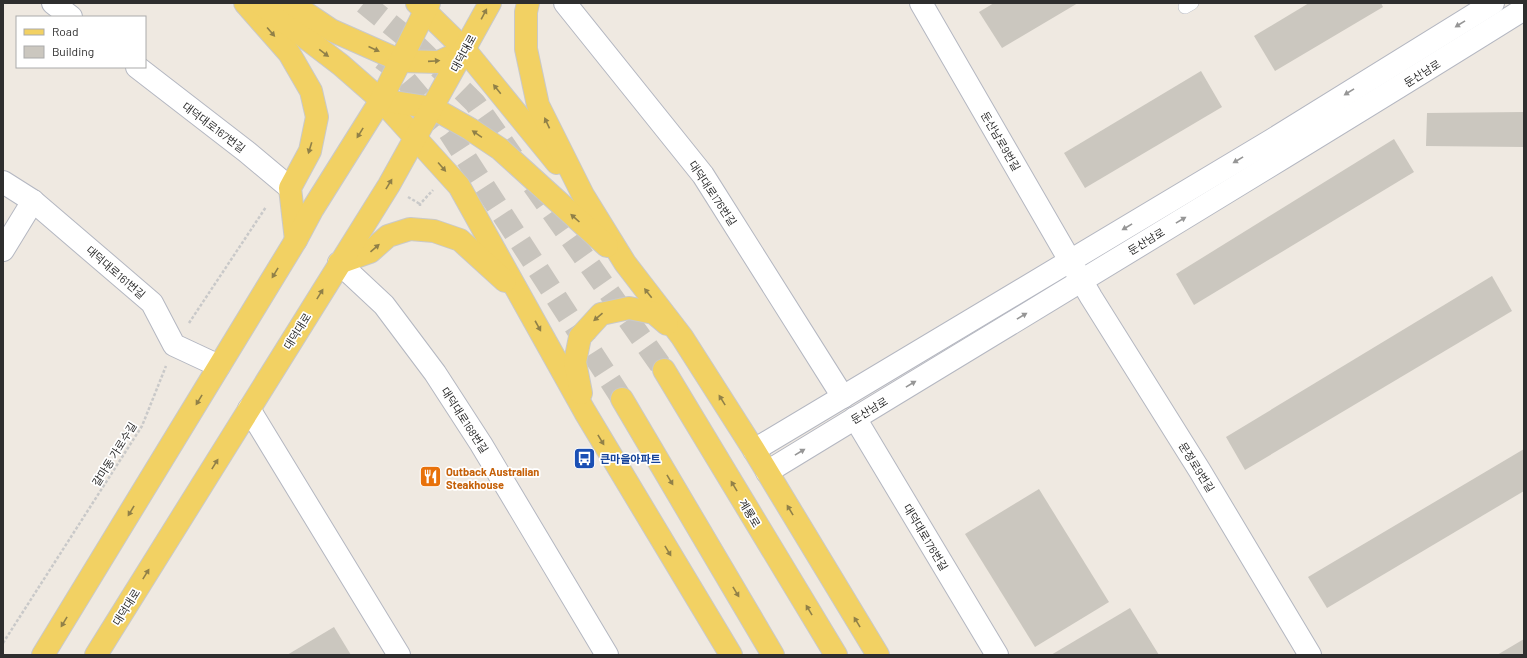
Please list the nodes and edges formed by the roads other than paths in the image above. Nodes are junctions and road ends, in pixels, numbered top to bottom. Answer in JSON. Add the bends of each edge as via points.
{"nodes":[{"id":1,"x":53,"y":3,"type":"edge"},
{"id":2,"x":245,"y":3,"type":"edge"},
{"id":3,"x":260,"y":3,"type":"edge"},
{"id":4,"x":291,"y":3,"type":"edge"},
{"id":5,"x":490,"y":3,"type":"edge"},
{"id":6,"x":528,"y":3,"type":"edge"},
{"id":7,"x":565,"y":3,"type":"edge"},
{"id":8,"x":921,"y":3,"type":"edge"},
{"id":9,"x":1493,"y":3,"type":"edge"},
{"id":10,"x":424,"y":5,"type":"edge"},
{"id":11,"x":1524,"y":9,"type":"edge"},
{"id":12,"x":70,"y":16,"type":"edge"},
{"id":13,"x":465,"y":50,"type":"junction"},
{"id":14,"x":401,"y":61,"type":"junction"},
{"id":15,"x":138,"y":68,"type":"edge"},
{"id":16,"x":381,"y":100,"type":"junction"},
{"id":17,"x":433,"y":108,"type":"junction"},
{"id":18,"x":416,"y":138,"type":"junction"},
{"id":19,"x":3,"y":182,"type":"edge"},
{"id":20,"x":290,"y":188,"type":"junction"},
{"id":21,"x":583,"y":195,"type":"junction"},
{"id":22,"x":33,"y":201,"type":"junction"},
{"id":23,"x":296,"y":240,"type":"junction"},
{"id":24,"x":3,"y":250,"type":"edge"},
{"id":25,"x":1070,"y":261,"type":"junction"},
{"id":26,"x":339,"y":263,"type":"junction"},
{"id":27,"x":625,"y":263,"type":"junction"},
{"id":28,"x":1081,"y":280,"type":"junction"},
{"id":29,"x":522,"y":297,"type":"junction"},
{"id":30,"x":682,"y":336,"type":"junction"},
{"id":31,"x":219,"y":366,"type":"junction"},
{"id":32,"x":664,"y":370,"type":"tunnel mouth"},
{"id":33,"x":843,"y":397,"type":"junction"},
{"id":34,"x":622,"y":399,"type":"tunnel mouth"},
{"id":35,"x":249,"y":409,"type":"junction"},
{"id":36,"x":584,"y":412,"type":"junction"},
{"id":37,"x":855,"y":418,"type":"junction"},
{"id":38,"x":754,"y":450,"type":"junction"},
{"id":39,"x":767,"y":472,"type":"junction"},
{"id":40,"x":43,"y":655,"type":"edge"},
{"id":41,"x":96,"y":655,"type":"edge"},
{"id":42,"x":399,"y":655,"type":"edge"},
{"id":43,"x":607,"y":655,"type":"edge"},
{"id":44,"x":731,"y":655,"type":"edge"},
{"id":45,"x":773,"y":655,"type":"edge"},
{"id":46,"x":836,"y":655,"type":"edge"},
{"id":47,"x":878,"y":655,"type":"edge"},
{"id":48,"x":997,"y":655,"type":"edge"},
{"id":49,"x":1310,"y":655,"type":"edge"}],
"edges":[{"from":1,"to":12,"type":"street"},
{"from":2,"to":20,"type":"main road","one_way":true,"via":[[289,53],[311,91],[317,117],[310,150]]},
{"from":3,"to":16,"type":"main road","one_way":true,"via":[[341,65]]},
{"from":4,"to":14,"type":"main road","one_way":true,"via":[[331,30]]},
{"from":13,"to":5,"type":"main road","name":"대덕대로","one_way":true},
{"from":21,"to":6,"type":"main road","one_way":true,"via":[[536,98],[526,49]]},
{"from":7,"to":33,"type":"street","name":"대덕대로176번길","via":[[703,175]]},
{"from":8,"to":25,"type":"street","name":"둔산남로9번길"},
{"from":9,"to":25,"type":"street","name":"둔산남로","one_way":true},
{"from":10,"to":13,"type":"main road"},
{"from":10,"to":14,"type":"main road"},
{"from":28,"to":11,"type":"street","name":"둔산남로","one_way":true,"via":[[1284,159]]},
{"from":14,"to":13,"type":"main road","one_way":true,"via":[[439,62]]},
{"from":13,"to":17,"type":"main road","name":"대덕대로"},
{"from":21,"to":13,"type":"main road","one_way":true},
{"from":14,"to":16,"type":"main road"},
{"from":15,"to":20,"type":"street","name":"대덕대로167번길"},
{"from":16,"to":17,"type":"main road"},
{"from":16,"to":18,"type":"main road"},
{"from":16,"to":23,"type":"main road","one_way":true},
{"from":17,"to":18,"type":"main road","name":"대덕대로"},
{"from":27,"to":17,"type":"main road","one_way":true,"via":[[500,149]]},
{"from":26,"to":18,"type":"main road","name":"대덕대로","one_way":true},
{"from":18,"to":29,"type":"main road","one_way":true,"via":[[458,186]]},
{"from":19,"to":22,"type":"street","name":"대덕대로161번길"},
{"from":20,"to":23,"type":"main road"},
{"from":21,"to":27,"type":"main road"},
{"from":22,"to":24,"type":"street"},
{"from":22,"to":31,"type":"street","name":"대덕대로161번길","via":[[152,303],[174,345]]},
{"from":23,"to":31,"type":"main road","one_way":true},
{"from":25,"to":28,"type":"street","name":"둔산남로9번길"},
{"from":25,"to":33,"type":"street","name":"둔산남로"},
{"from":26,"to":29,"type":"main road","one_way":true,"via":[[370,252],[388,236],[410,229],[434,231],[460,240]]},
{"from":35,"to":26,"type":"main road","name":"대덕대로","one_way":true},
{"from":26,"to":43,"type":"street","name":"대덕대로168번길","via":[[384,305],[435,373],[481,444]]},
{"from":30,"to":27,"type":"main road","one_way":true},
{"from":37,"to":28,"type":"street","name":"둔산남로","one_way":true},
{"from":28,"to":49,"type":"street","name":"문정로9번길","via":[[1200,471]]},
{"from":29,"to":36,"type":"main road","one_way":true},
{"from":30,"to":36,"type":"main road","one_way":true,"via":[[654,313],[629,308],[601,314],[580,337],[575,362]]},
{"from":38,"to":30,"type":"main road","one_way":true},
{"from":31,"to":40,"type":"main road","one_way":true},
{"from":46,"to":32,"type":"main road","name":"계룡로","one_way":true},
{"from":33,"to":38,"type":"street","name":"둔산남로"},
{"from":34,"to":45,"type":"main road","one_way":true},
{"from":41,"to":35,"type":"main road","name":"대덕대로","one_way":true},
{"from":35,"to":42,"type":"street"},
{"from":36,"to":44,"type":"main road","one_way":true},
{"from":39,"to":37,"type":"street","name":"둔산남로","one_way":true},
{"from":37,"to":48,"type":"street","name":"대덕대로176번길"},
{"from":38,"to":39,"type":"main road"},
{"from":47,"to":39,"type":"main road","one_way":true}]}
